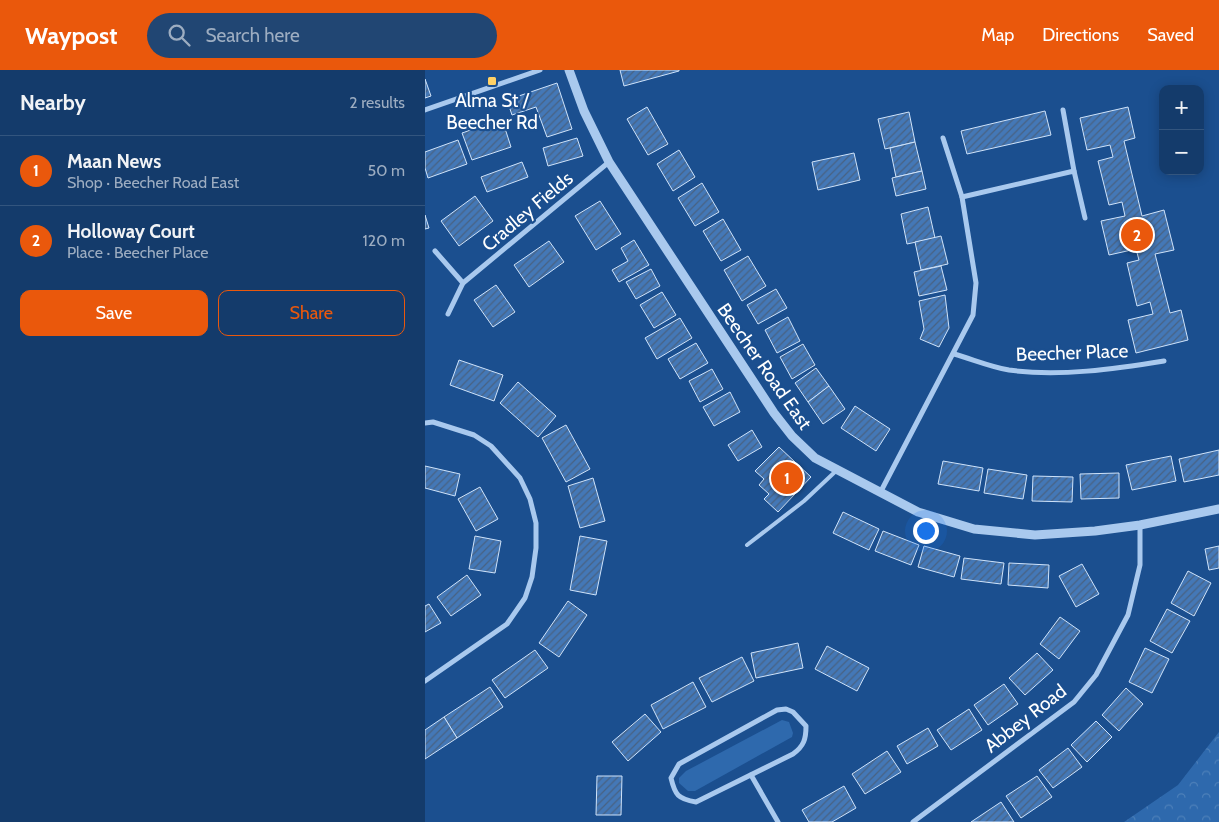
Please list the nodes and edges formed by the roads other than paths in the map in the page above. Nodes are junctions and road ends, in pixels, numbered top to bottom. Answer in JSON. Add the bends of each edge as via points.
{"nodes":[{"id":1,"x":540,"y":70,"type":"edge"},
{"id":2,"x":569,"y":70,"type":"edge"},
{"id":3,"x":425,"y":110,"type":"edge"},
{"id":4,"x":1063,"y":110,"type":"dead end"},
{"id":5,"x":943,"y":138,"type":"dead end"},
{"id":6,"x":609,"y":162,"type":"junction"},
{"id":7,"x":1074,"y":171,"type":"junction"},
{"id":8,"x":962,"y":197,"type":"junction"},
{"id":9,"x":1085,"y":218,"type":"dead end"},
{"id":10,"x":435,"y":251,"type":"dead end"},
{"id":11,"x":463,"y":283,"type":"junction"},
{"id":12,"x":448,"y":314,"type":"dead end"},
{"id":13,"x":954,"y":354,"type":"junction"},
{"id":14,"x":1164,"y":361,"type":"dead end"},
{"id":15,"x":425,"y":424,"type":"edge"},
{"id":16,"x":838,"y":470,"type":"junction"},
{"id":17,"x":880,"y":493,"type":"junction"},
{"id":18,"x":1219,"y":509,"type":"edge"},
{"id":19,"x":1140,"y":525,"type":"junction"},
{"id":20,"x":747,"y":545,"type":"dead end"},
{"id":21,"x":425,"y":681,"type":"edge"},
{"id":22,"x":751,"y":775,"type":"junction"},
{"id":23,"x":778,"y":822,"type":"edge"},
{"id":24,"x":913,"y":822,"type":"edge"}],
"edges":[{"from":1,"to":3,"type":"street"},
{"from":2,"to":6,"type":"street","name":"Beecher Road East","via":[[584,111]]},
{"from":4,"to":7,"type":"street"},
{"from":5,"to":8,"type":"street"},
{"from":6,"to":11,"type":"street","name":"Cradley Fields"},
{"from":6,"to":16,"type":"street","name":"Beecher Road East","via":[[773,413],[815,458]]},
{"from":7,"to":8,"type":"street"},
{"from":7,"to":9,"type":"street"},
{"from":8,"to":13,"type":"street","via":[[976,283],[973,315]]},
{"from":10,"to":11,"type":"street"},
{"from":11,"to":12,"type":"street","name":"Cradley Fields"},
{"from":13,"to":14,"type":"street","name":"Beecher Place","via":[[1009,370],[1048,372],[1117,369]]},
{"from":13,"to":17,"type":"street"},
{"from":15,"to":21,"type":"street","via":[[433,422],[474,435],[491,446],[520,478],[530,499],[536,524],[532,577],[525,598],[507,624]]},
{"from":16,"to":17,"type":"street","name":"Beecher Road East"},
{"from":16,"to":20,"type":"lane"},
{"from":17,"to":19,"type":"street","name":"Beecher Road East","via":[[918,512],[974,530],[1035,535]]},
{"from":18,"to":19,"type":"street","name":"Beecher Road East"},
{"from":19,"to":24,"type":"street","name":"Abbey Road","via":[[1140,565],[1128,615],[1096,675],[1074,702]]},
{"from":22,"to":22,"type":"street","via":[[696,802],[679,797],[673,790],[671,778],[679,764],[777,710],[793,712],[806,726],[802,747]]},
{"from":22,"to":23,"type":"street"}]}
